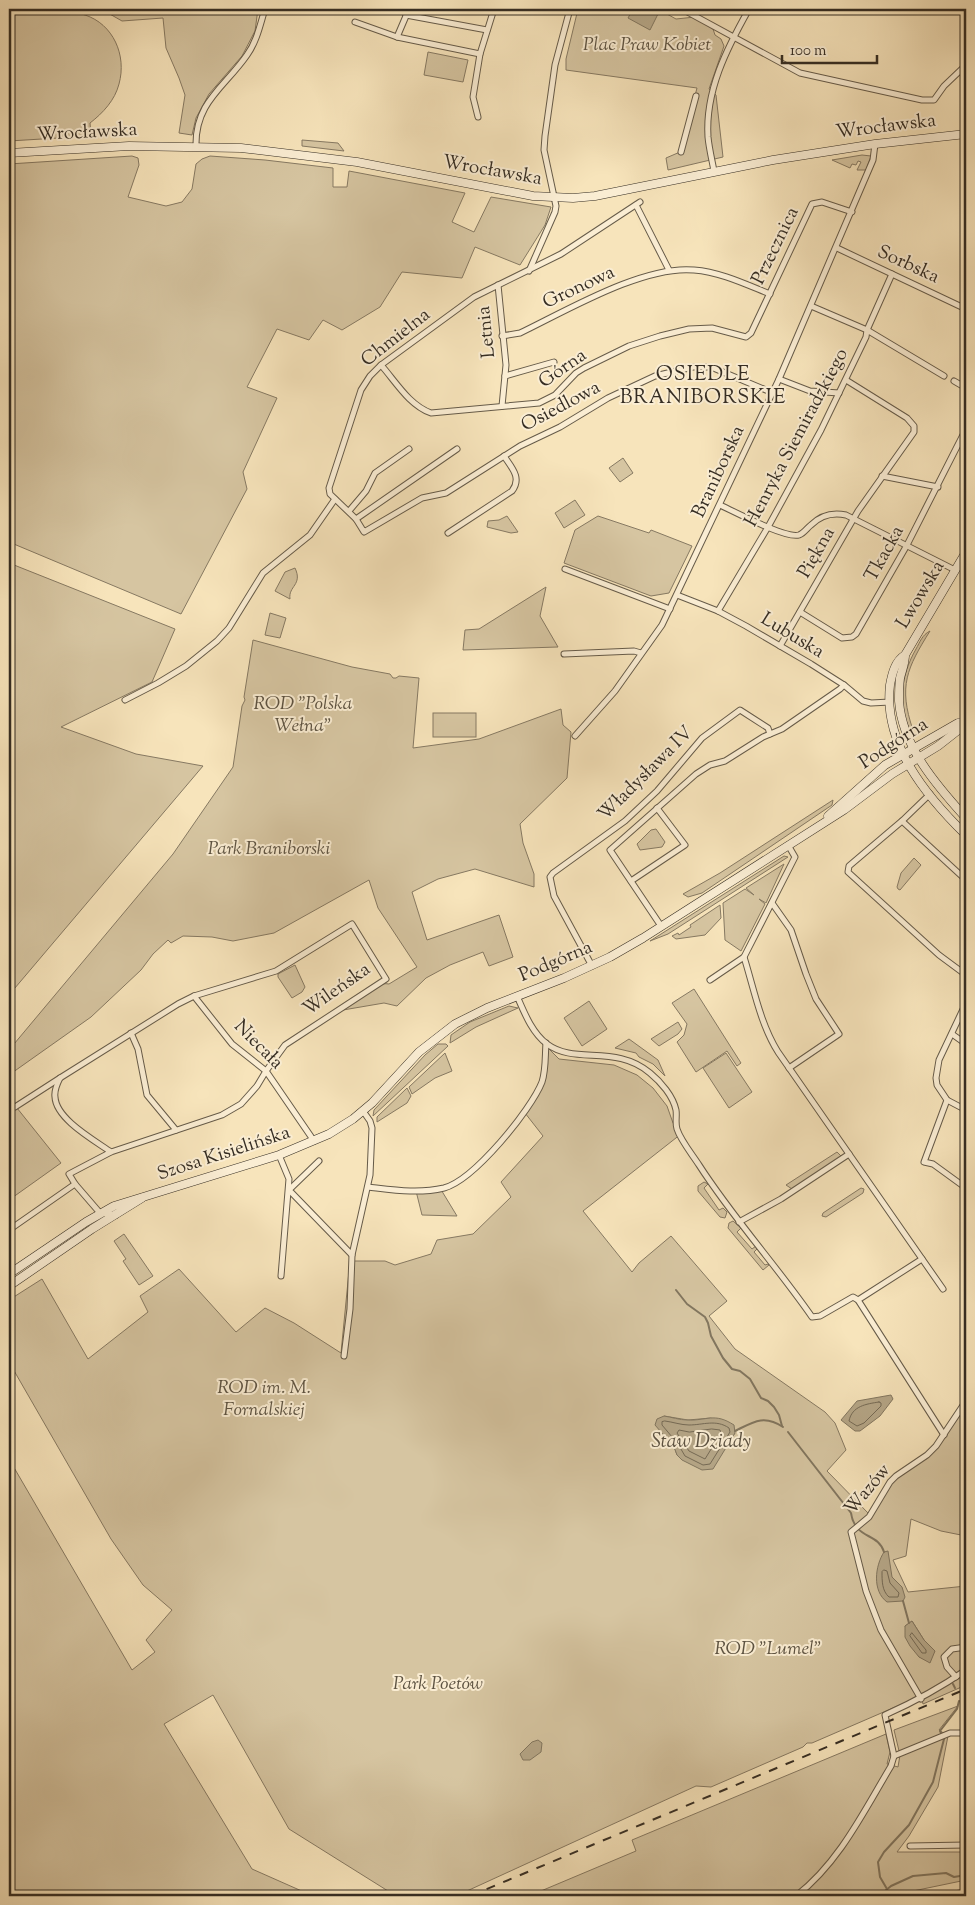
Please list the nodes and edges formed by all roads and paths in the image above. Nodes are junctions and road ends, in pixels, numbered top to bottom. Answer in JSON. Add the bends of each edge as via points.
{"nodes":[{"id":1,"x":265,"y":9,"type":"edge"},
{"id":2,"x":494,"y":9,"type":"edge"},
{"id":3,"x":570,"y":9,"type":"edge"},
{"id":4,"x":682,"y":9,"type":"edge"},
{"id":5,"x":749,"y":9,"type":"edge"},
{"id":6,"x":407,"y":12,"type":"edge"},
{"id":7,"x":355,"y":22,"type":"dead end"},
{"id":8,"x":487,"y":30,"type":"junction"},
{"id":9,"x":397,"y":38,"type":"junction"},
{"id":10,"x":733,"y":38,"type":"junction"},
{"id":11,"x":480,"y":54,"type":"junction"},
{"id":12,"x":966,"y":65,"type":"edge"},
{"id":13,"x":696,"y":96,"type":"dead end"},
{"id":14,"x":478,"y":116,"type":"dead end"},
{"id":15,"x":966,"y":134,"type":"edge"},
{"id":16,"x":875,"y":144,"type":"junction"},
{"id":17,"x":196,"y":146,"type":"junction"},
{"id":18,"x":681,"y":152,"type":"dead end"},
{"id":19,"x":9,"y":153,"type":"edge"},
{"id":20,"x":714,"y":172,"type":"junction"},
{"id":21,"x":556,"y":198,"type":"junction"},
{"id":22,"x":852,"y":212,"type":"junction"},
{"id":23,"x":837,"y":248,"type":"junction"},
{"id":24,"x":669,"y":270,"type":"junction"},
{"id":25,"x":528,"y":271,"type":"junction"},
{"id":26,"x":892,"y":274,"type":"junction"},
{"id":27,"x":498,"y":285,"type":"junction"},
{"id":28,"x":770,"y":294,"type":"junction"},
{"id":29,"x":812,"y":306,"type":"junction"},
{"id":30,"x":966,"y":309,"type":"edge"},
{"id":31,"x":867,"y":330,"type":"junction"},
{"id":32,"x":502,"y":336,"type":"junction"},
{"id":33,"x":746,"y":338,"type":"joint"},
{"id":34,"x":554,"y":362,"type":"dead end"},
{"id":35,"x":381,"y":365,"type":"junction"},
{"id":36,"x":505,"y":376,"type":"junction"},
{"id":37,"x":944,"y":376,"type":"dead end"},
{"id":38,"x":779,"y":379,"type":"junction"},
{"id":39,"x":846,"y":380,"type":"junction"},
{"id":40,"x":954,"y":381,"type":"dead end"},
{"id":41,"x":966,"y":388,"type":"edge"},
{"id":42,"x":772,"y":393,"type":"junction"},
{"id":43,"x":838,"y":393,"type":"junction"},
{"id":44,"x":502,"y":406,"type":"junction"},
{"id":45,"x":966,"y":429,"type":"edge"},
{"id":46,"x":458,"y":449,"type":"dead end"},
{"id":47,"x":409,"y":450,"type":"dead end"},
{"id":48,"x":504,"y":456,"type":"junction"},
{"id":49,"x":882,"y":476,"type":"junction"},
{"id":50,"x":938,"y":487,"type":"junction"},
{"id":51,"x":335,"y":499,"type":"junction"},
{"id":52,"x":720,"y":505,"type":"junction"},
{"id":53,"x":349,"y":511,"type":"junction"},
{"id":54,"x":855,"y":518,"type":"junction"},
{"id":55,"x":356,"y":519,"type":"junction"},
{"id":56,"x":768,"y":527,"type":"junction"},
{"id":57,"x":448,"y":533,"type":"dead end"},
{"id":58,"x":907,"y":545,"type":"junction"},
{"id":59,"x":966,"y":552,"type":"edge"},
{"id":60,"x":565,"y":569,"type":"dead end"},
{"id":61,"x":955,"y":570,"type":"junction"},
{"id":62,"x":677,"y":595,"type":"junction"},
{"id":63,"x":670,"y":609,"type":"junction"},
{"id":64,"x":718,"y":611,"type":"junction"},
{"id":65,"x":800,"y":612,"type":"junction"},
{"id":66,"x":780,"y":646,"type":"junction"},
{"id":67,"x":641,"y":653,"type":"junction"},
{"id":68,"x":564,"y":654,"type":"dead end"},
{"id":69,"x":905,"y":655,"type":"junction"},
{"id":70,"x":844,"y":685,"type":"junction"},
{"id":71,"x":124,"y":700,"type":"dead end"},
{"id":72,"x":890,"y":702,"type":"junction"},
{"id":73,"x":966,"y":722,"type":"edge"},
{"id":74,"x":770,"y":734,"type":"junction"},
{"id":75,"x":575,"y":736,"type":"dead end"},
{"id":76,"x":914,"y":748,"type":"junction"},
{"id":77,"x":903,"y":754,"type":"junction"},
{"id":78,"x":920,"y":758,"type":"junction"},
{"id":79,"x":908,"y":763,"type":"junction"},
{"id":80,"x":930,"y":794,"type":"junction"},
{"id":81,"x":936,"y":801,"type":"junction"},
{"id":82,"x":953,"y":802,"type":"junction"},
{"id":83,"x":657,"y":808,"type":"junction"},
{"id":84,"x":966,"y":818,"type":"edge"},
{"id":85,"x":902,"y":821,"type":"junction"},
{"id":86,"x":821,"y":823,"type":"junction"},
{"id":87,"x":966,"y":835,"type":"edge"},
{"id":88,"x":788,"y":845,"type":"junction"},
{"id":89,"x":966,"y":880,"type":"edge"},
{"id":90,"x":631,"y":881,"type":"junction"},
{"id":91,"x":772,"y":903,"type":"junction"},
{"id":92,"x":661,"y":926,"type":"junction"},
{"id":93,"x":744,"y":957,"type":"junction"},
{"id":94,"x":592,"y":966,"type":"junction"},
{"id":95,"x":966,"y":975,"type":"edge"},
{"id":96,"x":710,"y":980,"type":"dead end"},
{"id":97,"x":194,"y":996,"type":"junction"},
{"id":98,"x":517,"y":996,"type":"junction"},
{"id":99,"x":966,"y":1003,"type":"edge"},
{"id":100,"x":131,"y":1033,"type":"junction"},
{"id":101,"x":952,"y":1034,"type":"junction"},
{"id":102,"x":546,"y":1043,"type":"junction"},
{"id":103,"x":966,"y":1044,"type":"edge"},
{"id":104,"x":788,"y":1068,"type":"junction"},
{"id":105,"x":266,"y":1071,"type":"junction"},
{"id":106,"x":60,"y":1078,"type":"junction"},
{"id":107,"x":947,"y":1100,"type":"junction"},
{"id":108,"x":15,"y":1107,"type":"dead end"},
{"id":109,"x":966,"y":1110,"type":"edge"},
{"id":110,"x":363,"y":1111,"type":"junction"},
{"id":111,"x":176,"y":1130,"type":"junction"},
{"id":112,"x":314,"y":1141,"type":"junction"},
{"id":113,"x":111,"y":1152,"type":"junction"},
{"id":114,"x":280,"y":1154,"type":"junction"},
{"id":115,"x":849,"y":1154,"type":"junction"},
{"id":116,"x":319,"y":1161,"type":"dead end"},
{"id":117,"x":75,"y":1184,"type":"junction"},
{"id":118,"x":368,"y":1187,"type":"junction"},
{"id":119,"x":966,"y":1188,"type":"edge"},
{"id":120,"x":289,"y":1190,"type":"junction"},
{"id":121,"x":144,"y":1197,"type":"junction"},
{"id":122,"x":100,"y":1213,"type":"junction"},
{"id":123,"x":116,"y":1215,"type":"junction"},
{"id":124,"x":739,"y":1222,"type":"junction"},
{"id":125,"x":98,"y":1226,"type":"junction"},
{"id":126,"x":9,"y":1230,"type":"edge"},
{"id":127,"x":352,"y":1255,"type":"junction"},
{"id":128,"x":922,"y":1259,"type":"junction"},
{"id":129,"x":9,"y":1274,"type":"edge"},
{"id":130,"x":281,"y":1276,"type":"dead end"},
{"id":131,"x":9,"y":1286,"type":"edge"},
{"id":132,"x":943,"y":1289,"type":"dead end"},
{"id":133,"x":858,"y":1300,"type":"junction"},
{"id":134,"x":344,"y":1356,"type":"dead end"},
{"id":135,"x":966,"y":1401,"type":"edge"},
{"id":136,"x":944,"y":1435,"type":"junction"},
{"id":137,"x":966,"y":1647,"type":"edge"},
{"id":138,"x":966,"y":1670,"type":"edge"},
{"id":139,"x":956,"y":1677,"type":"junction"},
{"id":140,"x":921,"y":1698,"type":"junction"},
{"id":141,"x":966,"y":1733,"type":"edge"},
{"id":142,"x":894,"y":1756,"type":"junction"},
{"id":143,"x":966,"y":1829,"type":"edge"},
{"id":144,"x":965,"y":1845,"type":"edge"},
{"id":145,"x":910,"y":1846,"type":"dead end"},
{"id":146,"x":966,"y":1892,"type":"edge"},
{"id":147,"x":796,"y":1896,"type":"edge"},
{"id":148,"x":943,"y":1896,"type":"edge"}],
"edges":[{"from":1,"to":17,"type":"street","via":[[247,56],[204,109],[197,125]]},
{"from":2,"to":8,"type":"street"},
{"from":3,"to":21,"type":"street","via":[[555,65],[544,136]]},
{"from":4,"to":10,"type":"street"},
{"from":5,"to":10,"type":"street"},
{"from":6,"to":8,"type":"street"},
{"from":6,"to":9,"type":"street"},
{"from":7,"to":9,"type":"street"},
{"from":8,"to":11,"type":"street"},
{"from":9,"to":11,"type":"street"},
{"from":10,"to":12,"type":"street","via":[[800,73],[922,100],[934,100],[945,84]]},
{"from":10,"to":20,"type":"street","via":[[710,100],[708,138]]},
{"from":11,"to":14,"type":"street","via":[[473,98]]},
{"from":13,"to":18,"type":"street"},
{"from":15,"to":16,"type":"street","name":"Wrocławska"},
{"from":16,"to":20,"type":"street","name":"Wrocławska"},
{"from":16,"to":22,"type":"street","name":"Braniborska","via":[[873,160]]},
{"from":17,"to":19,"type":"street","name":"Wrocławska","via":[[129,146]]},
{"from":17,"to":21,"type":"street","name":"Wrocławska","via":[[357,162]]},
{"from":20,"to":21,"type":"street","name":"Wrocławska","via":[[595,196]]},
{"from":21,"to":25,"type":"street","via":[[555,212]]},
{"from":22,"to":23,"type":"street","name":"Braniborska"},
{"from":22,"to":28,"type":"street","name":"Przecznica","via":[[822,202],[812,204]]},
{"from":23,"to":26,"type":"street","name":"Sorbska"},
{"from":23,"to":29,"type":"street","name":"Braniborska"},
{"from":24,"to":25,"type":"street","name":"Chmielna","via":[[638,203],[561,254]]},
{"from":24,"to":28,"type":"street","name":"Gronowa","via":[[707,272]]},
{"from":24,"to":32,"type":"street","name":"Gronowa","via":[[629,281],[520,333]]},
{"from":25,"to":27,"type":"street","name":"Chmielna"},
{"from":26,"to":30,"type":"street","name":"Sorbska"},
{"from":26,"to":31,"type":"street","name":"Henryka Siemiradzkiego"},
{"from":27,"to":32,"type":"street","name":"Letnia"},
{"from":27,"to":35,"type":"street","name":"Chmielna","via":[[474,297]]},
{"from":28,"to":33,"type":"street","name":"Przecznica"},
{"from":29,"to":31,"type":"street"},
{"from":29,"to":38,"type":"street","name":"Braniborska"},
{"from":31,"to":37,"type":"street"},
{"from":31,"to":39,"type":"street","name":"Henryka Siemiradzkiego"},
{"from":32,"to":36,"type":"street","name":"Letnia"},
{"from":33,"to":44,"type":"street","name":"Górna","via":[[718,329],[700,328],[642,341],[576,372],[550,399],[527,405]]},
{"from":34,"to":36,"type":"street","name":"Letnia"},
{"from":35,"to":44,"type":"street","name":"Górna","via":[[411,402],[431,413]]},
{"from":35,"to":51,"type":"street","name":"Chmielna","via":[[361,390],[329,488]]},
{"from":36,"to":44,"type":"street","name":"Letnia"},
{"from":38,"to":42,"type":"street","name":"Braniborska"},
{"from":38,"to":43,"type":"street","via":[[810,391]]},
{"from":39,"to":43,"type":"street","name":"Henryka Siemiradzkiego"},
{"from":39,"to":49,"type":"street","name":"Piękna","via":[[907,418],[914,426],[911,437]]},
{"from":40,"to":41,"type":"street"},
{"from":42,"to":48,"type":"street","name":"Osiedlowa","via":[[717,368],[693,367],[655,376],[629,388]]},
{"from":42,"to":52,"type":"street","name":"Braniborska"},
{"from":43,"to":56,"type":"street","name":"Henryka Siemiradzkiego"},
{"from":45,"to":50,"type":"street","name":"Tkacka"},
{"from":46,"to":55,"type":"street"},
{"from":47,"to":53,"type":"street","via":[[375,473]]},
{"from":48,"to":55,"type":"street","name":"Osiedlowa","via":[[446,493],[422,498],[364,532]]},
{"from":48,"to":57,"type":"street","via":[[516,474],[516,486]]},
{"from":49,"to":50,"type":"street"},
{"from":49,"to":54,"type":"street","name":"Piękna"},
{"from":50,"to":58,"type":"street","name":"Tkacka"},
{"from":51,"to":53,"type":"street"},
{"from":51,"to":71,"type":"street","via":[[310,535],[263,573],[229,628],[217,641],[158,684]]},
{"from":52,"to":56,"type":"street"},
{"from":52,"to":62,"type":"street","name":"Braniborska"},
{"from":53,"to":55,"type":"street"},
{"from":54,"to":56,"type":"street","via":[[831,513],[799,535],[788,535]]},
{"from":54,"to":58,"type":"street"},
{"from":54,"to":65,"type":"street","name":"Piękna"},
{"from":56,"to":64,"type":"street","name":"Henryka Siemiradzkiego"},
{"from":58,"to":61,"type":"street"},
{"from":58,"to":65,"type":"street","name":"Tkacka","via":[[852,637],[842,638]]},
{"from":59,"to":61,"type":"street","name":"Lwowska"},
{"from":60,"to":63,"type":"street"},
{"from":61,"to":69,"type":"street","name":"Lwowska"},
{"from":62,"to":63,"type":"street","name":"Braniborska"},
{"from":62,"to":64,"type":"street","name":"Lubuska"},
{"from":63,"to":67,"type":"street","name":"Braniborska"},
{"from":64,"to":66,"type":"street","name":"Lubuska"},
{"from":65,"to":66,"type":"street","name":"Piękna"},
{"from":66,"to":70,"type":"street","name":"Lubuska"},
{"from":67,"to":68,"type":"street"},
{"from":67,"to":75,"type":"street","name":"Braniborska","via":[[615,691]]},
{"from":69,"to":72,"type":"street","name":"Lwowska","via":[[895,668]]},
{"from":69,"to":76,"type":"street","name":"Lwowska","via":[[899,686],[900,709]]},
{"from":70,"to":72,"type":"street","name":"Lubuska","via":[[867,702]]},
{"from":70,"to":74,"type":"street","name":"Władysława IV"},
{"from":72,"to":77,"type":"street","name":"Lwowska","via":[[894,733]]},
{"from":73,"to":76,"type":"street","name":"Podgórna","via":[[958,723]]},
{"from":73,"to":78,"type":"street","name":"Podgórna"},
{"from":74,"to":83,"type":"street","name":"Władysława IV","via":[[696,774]]},
{"from":74,"to":94,"type":"street","name":"Władysława IV","via":[[768,728],[740,710],[702,738],[625,821],[552,873],[554,896]]},
{"from":76,"to":77,"type":"street","name":"Podgórna"},
{"from":76,"to":78,"type":"street","name":"Lwowska"},
{"from":77,"to":79,"type":"street","name":"Lwowska"},
{"from":77,"to":86,"type":"street","name":"Podgórna","via":[[863,783]]},
{"from":78,"to":79,"type":"street","name":"Podgórna"},
{"from":78,"to":82,"type":"street","name":"Lwowska"},
{"from":79,"to":80,"type":"street","name":"Lwowska"},
{"from":79,"to":86,"type":"street","name":"Podgórna"},
{"from":80,"to":81,"type":"street","name":"Lwowska"},
{"from":80,"to":85,"type":"street"},
{"from":81,"to":82,"type":"street"},
{"from":81,"to":87,"type":"street","name":"Lwowska"},
{"from":82,"to":84,"type":"street","name":"Lwowska"},
{"from":83,"to":90,"type":"street","name":"Władysława IV","via":[[610,850]]},
{"from":83,"to":90,"type":"street","name":"Władysława IV","via":[[685,846]]},
{"from":85,"to":89,"type":"street"},
{"from":85,"to":95,"type":"street","via":[[849,866],[848,872],[939,955]]},
{"from":86,"to":88,"type":"street","name":"Podgórna"},
{"from":88,"to":91,"type":"street","via":[[795,856]]},
{"from":88,"to":92,"type":"street","name":"Podgórna"},
{"from":90,"to":92,"type":"street","name":"Władysława IV"},
{"from":91,"to":93,"type":"street"},
{"from":91,"to":104,"type":"street","via":[[791,930],[816,999],[839,1034]]},
{"from":92,"to":94,"type":"street","name":"Podgórna"},
{"from":93,"to":96,"type":"street"},
{"from":93,"to":104,"type":"street","via":[[768,1036]]},
{"from":94,"to":98,"type":"street","name":"Podgórna"},
{"from":97,"to":100,"type":"street"},
{"from":97,"to":105,"type":"street","name":"Niecała","via":[[232,1044]]},
{"from":97,"to":105,"type":"street","name":"Wileńska","via":[[276,971],[352,924],[386,979],[285,1045]]},
{"from":98,"to":102,"type":"street","via":[[530,1023]]},
{"from":98,"to":110,"type":"street","name":"Podgórna","via":[[469,1016],[441,1033]]},
{"from":99,"to":101,"type":"street"},
{"from":100,"to":106,"type":"street"},
{"from":100,"to":111,"type":"street","via":[[138,1049],[147,1094]]},
{"from":101,"to":103,"type":"street"},
{"from":101,"to":107,"type":"street","via":[[936,1069],[937,1084]]},
{"from":102,"to":118,"type":"street","via":[[542,1082],[519,1120],[502,1142],[458,1182],[422,1192]]},
{"from":102,"to":124,"type":"street","via":[[561,1052],[630,1060],[651,1074],[666,1089],[676,1108],[677,1129]]},
{"from":104,"to":115,"type":"street"},
{"from":105,"to":111,"type":"street","via":[[241,1104],[222,1115]]},
{"from":105,"to":112,"type":"street","name":"Niecała"},
{"from":106,"to":108,"type":"street"},
{"from":106,"to":113,"type":"street","via":[[54,1095],[58,1110]]},
{"from":107,"to":109,"type":"street"},
{"from":107,"to":119,"type":"street","via":[[924,1162],[934,1164]]},
{"from":110,"to":112,"type":"street","name":"Podgórna"},
{"from":110,"to":118,"type":"street","via":[[372,1128]]},
{"from":111,"to":113,"type":"street"},
{"from":112,"to":114,"type":"street","name":"Szosa Kisielińska"},
{"from":113,"to":117,"type":"street","via":[[69,1174]]},
{"from":114,"to":120,"type":"street","via":[[288,1174]]},
{"from":114,"to":121,"type":"street","name":"Szosa Kisielińska"},
{"from":115,"to":124,"type":"street","via":[[781,1199]]},
{"from":115,"to":128,"type":"street"},
{"from":116,"to":120,"type":"street"},
{"from":117,"to":122,"type":"street"},
{"from":117,"to":126,"type":"street"},
{"from":118,"to":127,"type":"street"},
{"from":120,"to":127,"type":"street"},
{"from":120,"to":130,"type":"street"},
{"from":121,"to":122,"type":"street","name":"Szosa Kisielińska","via":[[127,1200]]},
{"from":121,"to":123,"type":"street","name":"Szosa Kisielińska"},
{"from":122,"to":123,"type":"street"},
{"from":122,"to":125,"type":"street"},
{"from":122,"to":129,"type":"street","name":"Szosa Kisielińska"},
{"from":123,"to":125,"type":"street","name":"Szosa Kisielińska"},
{"from":124,"to":133,"type":"street","via":[[812,1317],[820,1316],[852,1297]]},
{"from":125,"to":131,"type":"street","name":"Szosa Kisielińska"},
{"from":127,"to":134,"type":"street"},
{"from":128,"to":132,"type":"street"},
{"from":128,"to":133,"type":"street"},
{"from":133,"to":136,"type":"street"},
{"from":135,"to":136,"type":"street","name":"Wazów"},
{"from":136,"to":140,"type":"street","name":"Wazów","via":[[927,1455],[890,1482],[874,1511],[852,1531],[866,1591],[881,1630]]},
{"from":137,"to":139,"type":"street","via":[[952,1648],[944,1657],[947,1667]]},
{"from":138,"to":139,"type":"street"},
{"from":139,"to":140,"type":"street"},
{"from":140,"to":142,"type":"street","via":[[885,1715]]},
{"from":141,"to":142,"type":"street","via":[[943,1736]]},
{"from":142,"to":147,"type":"street","via":[[892,1766],[840,1850],[825,1870]]},
{"from":143,"to":144,"type":"street"},
{"from":144,"to":145,"type":"street"},
{"from":146,"to":148,"type":"street"}]}
